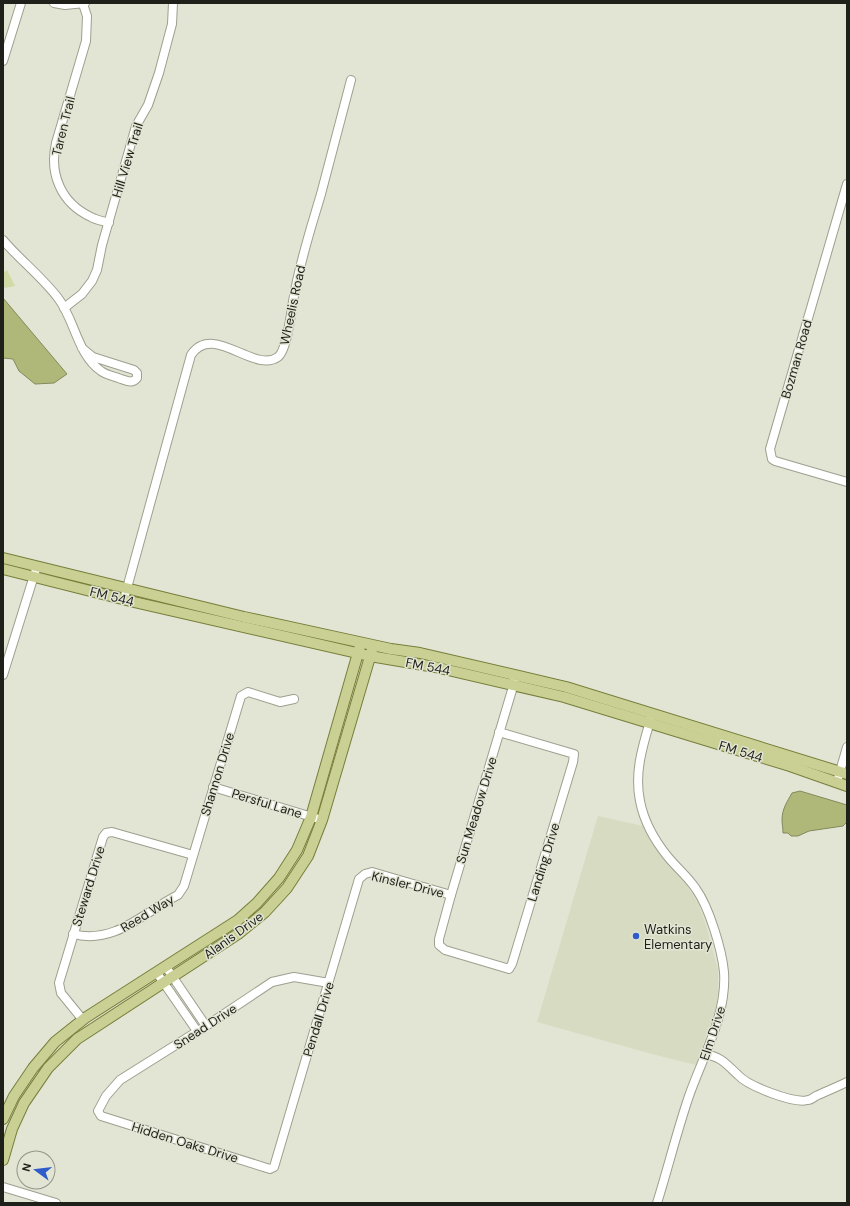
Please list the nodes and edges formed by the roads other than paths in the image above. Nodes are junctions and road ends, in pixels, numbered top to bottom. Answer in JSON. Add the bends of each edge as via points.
{"nodes":[{"id":1,"x":21,"y":3,"type":"edge"},
{"id":2,"x":54,"y":3,"type":"edge"},
{"id":3,"x":84,"y":3,"type":"edge"},
{"id":4,"x":173,"y":3,"type":"edge"},
{"id":5,"x":3,"y":61,"type":"edge"},
{"id":6,"x":351,"y":80,"type":"dead end"},
{"id":7,"x":847,"y":184,"type":"edge"},
{"id":8,"x":109,"y":223,"type":"junction"},
{"id":9,"x":3,"y":240,"type":"edge"},
{"id":10,"x":64,"y":308,"type":"junction"},
{"id":11,"x":82,"y":348,"type":"junction"},
{"id":12,"x":847,"y":482,"type":"edge"},
{"id":13,"x":3,"y":558,"type":"edge"},
{"id":14,"x":37,"y":566,"type":"junction"},
{"id":15,"x":3,"y":569,"type":"edge"},
{"id":16,"x":34,"y":577,"type":"junction"},
{"id":17,"x":125,"y":594,"type":"junction"},
{"id":18,"x":361,"y":642,"type":"junction"},
{"id":19,"x":373,"y":645,"type":"junction"},
{"id":20,"x":358,"y":653,"type":"junction"},
{"id":21,"x":370,"y":656,"type":"junction"},
{"id":22,"x":3,"y":676,"type":"edge"},
{"id":23,"x":515,"y":680,"type":"junction"},
{"id":24,"x":294,"y":699,"type":"dead end"},
{"id":25,"x":651,"y":718,"type":"junction"},
{"id":26,"x":499,"y":732,"type":"junction"},
{"id":27,"x":847,"y":747,"type":"edge"},
{"id":28,"x":843,"y":773,"type":"edge"},
{"id":29,"x":836,"y":782,"type":"junction"},
{"id":30,"x":847,"y":786,"type":"edge"},
{"id":31,"x":213,"y":787,"type":"junction"},
{"id":32,"x":311,"y":817,"type":"junction"},
{"id":33,"x":322,"y":820,"type":"junction"},
{"id":34,"x":193,"y":855,"type":"junction"},
{"id":35,"x":364,"y":874,"type":"joint"},
{"id":36,"x":451,"y":895,"type":"junction"},
{"id":37,"x":73,"y":934,"type":"junction"},
{"id":38,"x":439,"y":945,"type":"joint"},
{"id":39,"x":166,"y":967,"type":"junction"},
{"id":40,"x":157,"y":973,"type":"junction"},
{"id":41,"x":172,"y":977,"type":"junction"},
{"id":42,"x":163,"y":982,"type":"junction"},
{"id":43,"x":329,"y":983,"type":"junction"},
{"id":44,"x":83,"y":1020,"type":"junction"},
{"id":45,"x":206,"y":1026,"type":"junction"},
{"id":46,"x":198,"y":1031,"type":"junction"},
{"id":47,"x":705,"y":1055,"type":"junction"},
{"id":48,"x":847,"y":1082,"type":"edge"},
{"id":49,"x":98,"y":1111,"type":"joint"},
{"id":50,"x":3,"y":1119,"type":"edge"},
{"id":51,"x":3,"y":1160,"type":"edge"},
{"id":52,"x":274,"y":1167,"type":"joint"},
{"id":53,"x":3,"y":1187,"type":"edge"},
{"id":54,"x":56,"y":1203,"type":"edge"},
{"id":55,"x":657,"y":1203,"type":"edge"}],
"edges":[{"from":1,"to":5,"type":"street"},
{"from":2,"to":3,"type":"street"},
{"from":3,"to":8,"type":"street","name":"Taren Trail","via":[[86,41],[56,143],[54,169],[58,185],[68,200],[92,218]]},
{"from":4,"to":8,"type":"street","name":"Hill View Trail","via":[[172,24],[159,73],[148,105],[136,126]]},
{"from":6,"to":17,"type":"street","name":"Wheelis Road","via":[[297,280],[282,352],[274,359],[262,360],[211,344],[199,347],[191,355]]},
{"from":7,"to":12,"type":"street","name":"Bozman Road","via":[[770,448],[772,459],[775,461]]},
{"from":8,"to":10,"type":"street","name":"Hill View Trail","via":[[92,281],[82,294]]},
{"from":9,"to":10,"type":"street","via":[[50,289]]},
{"from":10,"to":11,"type":"street"},
{"from":11,"to":11,"type":"street","via":[[90,362],[102,372],[130,382],[137,378],[134,370],[93,357]]},
{"from":13,"to":14,"type":"main road","name":"FM 544"},
{"from":14,"to":16,"type":"street"},
{"from":14,"to":17,"type":"main road","name":"FM 544"},
{"from":15,"to":16,"type":"main road","name":"FM 544"},
{"from":16,"to":17,"type":"main road","name":"FM 544"},
{"from":16,"to":22,"type":"street"},
{"from":17,"to":18,"type":"main road","name":"FM 544"},
{"from":17,"to":20,"type":"main road","name":"FM 544"},
{"from":18,"to":19,"type":"main road","name":"FM 544"},
{"from":18,"to":20,"type":"main road","name":"Alanis Drive"},
{"from":19,"to":21,"type":"main road","name":"Alanis Drive"},
{"from":19,"to":23,"type":"main road","name":"FM 544","via":[[420,653]]},
{"from":20,"to":21,"type":"main road","name":"FM 544"},
{"from":20,"to":32,"type":"main road","name":"Alanis Drive"},
{"from":21,"to":23,"type":"main road","name":"FM 544"},
{"from":21,"to":33,"type":"main road","name":"Alanis Drive"},
{"from":23,"to":25,"type":"main road","name":"FM 544","via":[[566,687]]},
{"from":23,"to":26,"type":"street","name":"Sun Meadow Drive"},
{"from":24,"to":31,"type":"street","name":"Shannon Drive","via":[[280,702],[248,692],[239,698]]},
{"from":25,"to":28,"type":"main road","name":"FM 544"},
{"from":25,"to":29,"type":"main road","name":"FM 544"},
{"from":25,"to":47,"type":"street","name":"Elm Drive","via":[[641,752],[638,774],[640,801],[659,846],[689,879],[702,899],[720,950],[724,970],[719,1017]]},
{"from":26,"to":36,"type":"street","name":"Sun Meadow Drive"},
{"from":26,"to":38,"type":"street","name":"Landing Drive","via":[[574,754],[573,762],[509,969],[445,950]]},
{"from":27,"to":28,"type":"street"},
{"from":28,"to":29,"type":"street"},
{"from":29,"to":30,"type":"main road","name":"FM 544"},
{"from":31,"to":32,"type":"street","name":"Persful Lane"},
{"from":31,"to":34,"type":"street","name":"Shannon Drive"},
{"from":32,"to":33,"type":"street","name":"Persful Lane"},
{"from":32,"to":39,"type":"main road","name":"Alanis Drive","via":[[297,850],[279,878],[258,902],[238,920]]},
{"from":33,"to":41,"type":"main road","name":"Alanis Drive","via":[[308,856],[287,888],[265,912],[238,934]]},
{"from":34,"to":37,"type":"street","name":"Reed Way","via":[[184,886],[178,894],[109,935],[94,937]]},
{"from":34,"to":37,"type":"street","name":"Steward Drive","via":[[115,832],[106,833]]},
{"from":35,"to":36,"type":"street","name":"Kinsler Drive","via":[[372,872]]},
{"from":35,"to":43,"type":"street","name":"Pendall Drive","via":[[359,879]]},
{"from":36,"to":38,"type":"street","name":"Sun Meadow Drive"},
{"from":37,"to":44,"type":"street","name":"Steward Drive","via":[[59,983],[61,993]]},
{"from":39,"to":40,"type":"main road","name":"Alanis Drive"},
{"from":39,"to":41,"type":"street"},
{"from":40,"to":42,"type":"street"},
{"from":40,"to":44,"type":"main road","name":"Alanis Drive"},
{"from":41,"to":42,"type":"main road","name":"Alanis Drive"},
{"from":41,"to":45,"type":"street"},
{"from":42,"to":46,"type":"street"},
{"from":42,"to":51,"type":"main road","name":"Alanis Drive","via":[[77,1039],[48,1068],[24,1102],[12,1129]]},
{"from":43,"to":45,"type":"street","name":"Snead Drive","via":[[294,977],[272,982]]},
{"from":43,"to":52,"type":"street","name":"Pendall Drive"},
{"from":44,"to":50,"type":"main road","name":"Alanis Drive","via":[[55,1042],[33,1068],[14,1096]]},
{"from":45,"to":46,"type":"street","name":"Snead Drive"},
{"from":46,"to":49,"type":"street","name":"Snead Drive","via":[[120,1080],[106,1096]]},
{"from":47,"to":48,"type":"street","via":[[712,1055],[721,1060],[746,1081],[796,1101],[809,1100]]},
{"from":47,"to":55,"type":"street","name":"Elm Drive"},
{"from":49,"to":52,"type":"street","name":"Hidden Oaks Drive","via":[[101,1116],[270,1169]]},
{"from":53,"to":54,"type":"street"}]}
